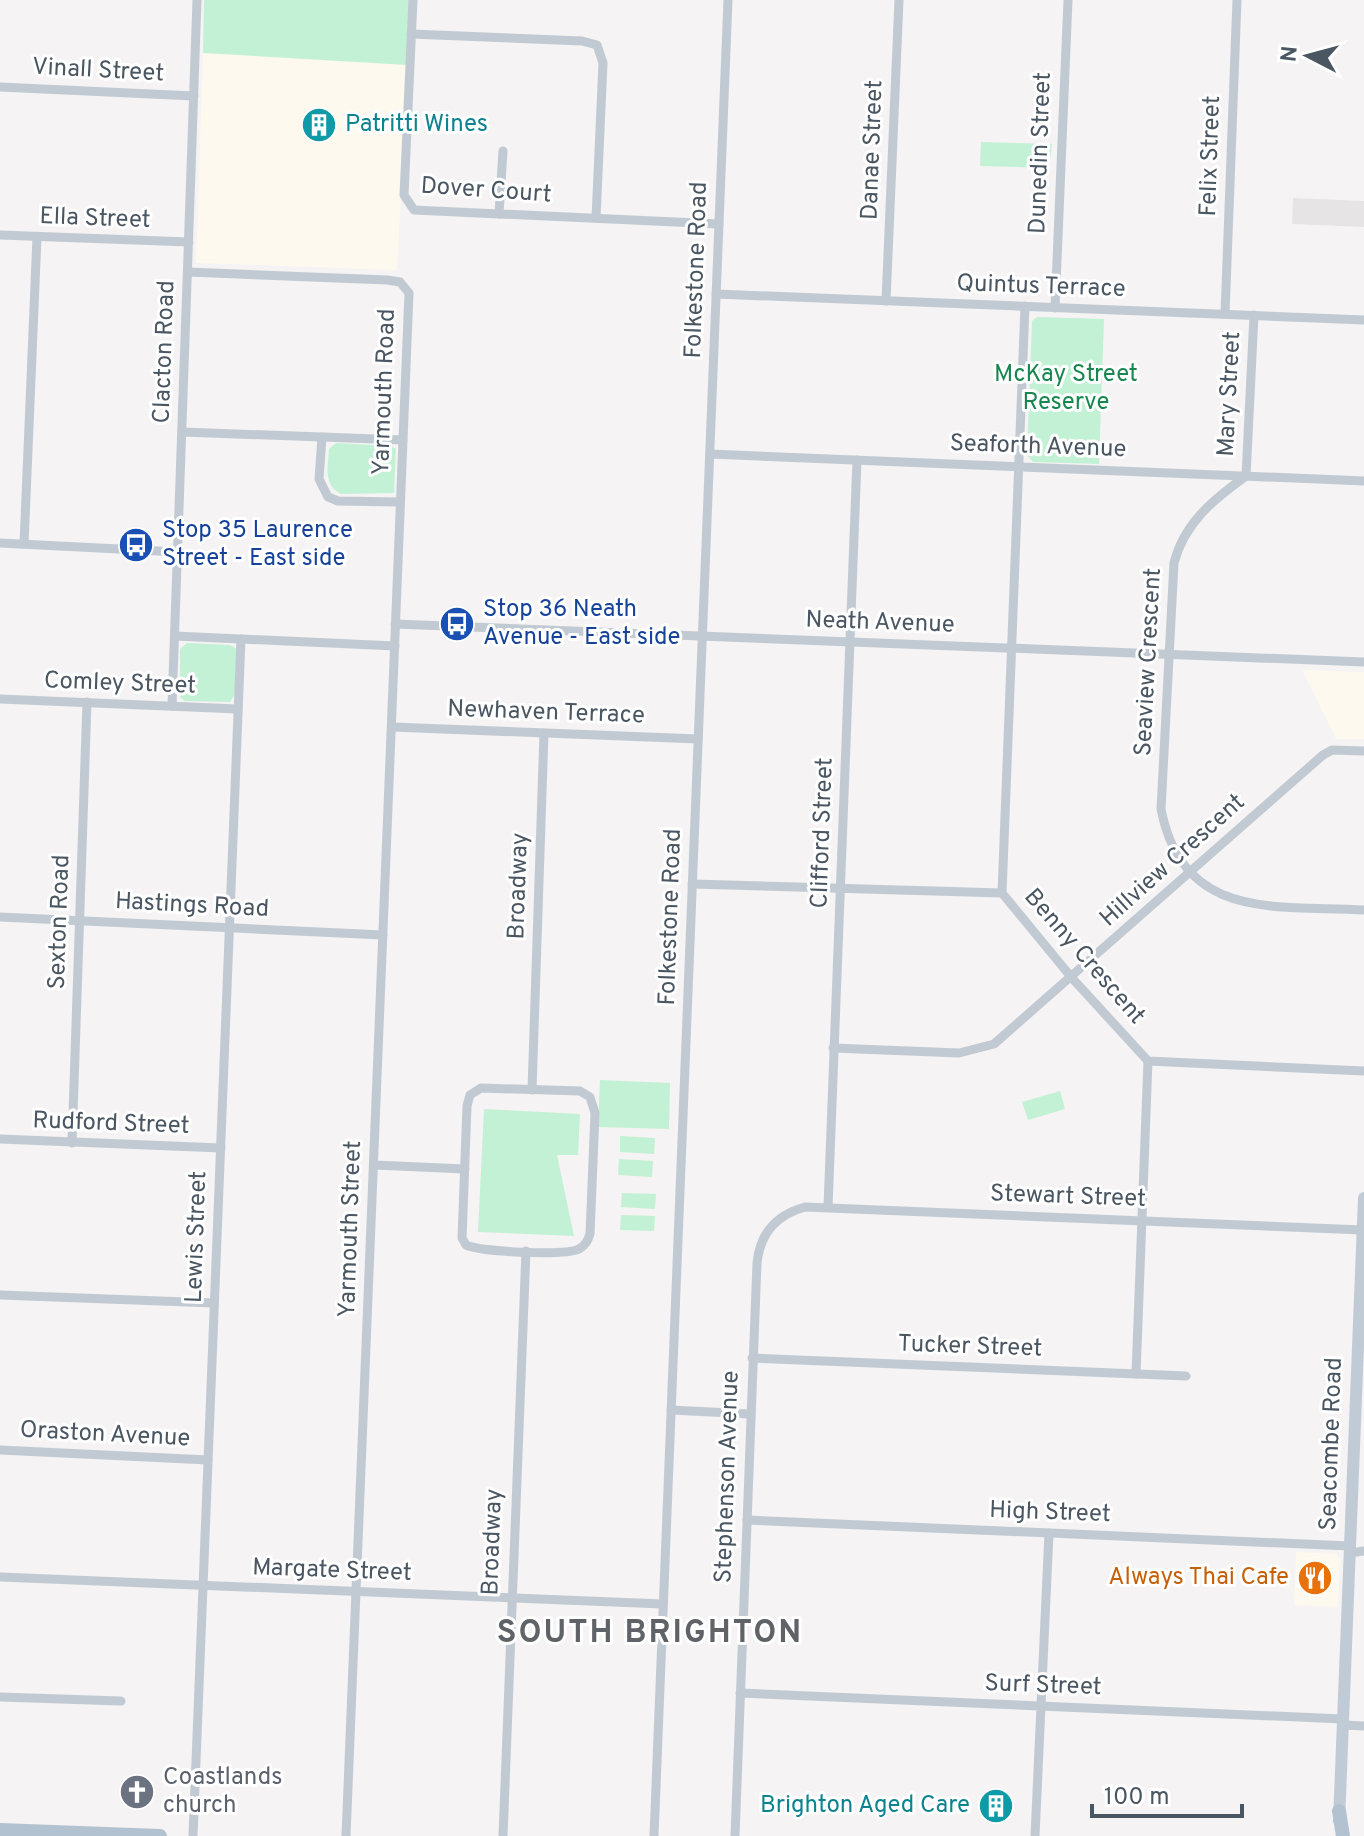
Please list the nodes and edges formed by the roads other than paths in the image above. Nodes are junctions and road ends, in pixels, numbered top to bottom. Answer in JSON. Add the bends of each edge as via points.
{"nodes":[{"id":1,"x":197,"y":0,"type":"edge"},
{"id":2,"x":413,"y":0,"type":"edge"},
{"id":3,"x":728,"y":0,"type":"edge"},
{"id":4,"x":899,"y":0,"type":"edge"},
{"id":5,"x":1068,"y":0,"type":"edge"},
{"id":6,"x":1237,"y":0,"type":"edge"},
{"id":7,"x":411,"y":34,"type":"junction"},
{"id":8,"x":0,"y":87,"type":"edge"},
{"id":9,"x":194,"y":96,"type":"junction"},
{"id":10,"x":503,"y":151,"type":"dead end"},
{"id":11,"x":499,"y":214,"type":"junction"},
{"id":12,"x":596,"y":218,"type":"junction"},
{"id":13,"x":719,"y":224,"type":"junction"},
{"id":14,"x":0,"y":235,"type":"edge"},
{"id":15,"x":37,"y":237,"type":"junction"},
{"id":16,"x":189,"y":242,"type":"junction"},
{"id":17,"x":188,"y":272,"type":"junction"},
{"id":18,"x":716,"y":294,"type":"junction"},
{"id":19,"x":886,"y":301,"type":"junction"},
{"id":20,"x":1025,"y":306,"type":"junction"},
{"id":21,"x":1055,"y":308,"type":"junction"},
{"id":22,"x":1225,"y":314,"type":"junction"},
{"id":23,"x":1254,"y":315,"type":"junction"},
{"id":24,"x":1364,"y":320,"type":"edge"},
{"id":25,"x":182,"y":432,"type":"junction"},
{"id":26,"x":322,"y":437,"type":"junction"},
{"id":27,"x":403,"y":440,"type":"junction"},
{"id":28,"x":710,"y":454,"type":"junction"},
{"id":29,"x":857,"y":460,"type":"junction"},
{"id":30,"x":1017,"y":467,"type":"junction"},
{"id":31,"x":1246,"y":476,"type":"junction"},
{"id":32,"x":1364,"y":481,"type":"edge"},
{"id":33,"x":400,"y":502,"type":"junction"},
{"id":34,"x":0,"y":543,"type":"edge"},
{"id":35,"x":24,"y":544,"type":"junction"},
{"id":36,"x":178,"y":552,"type":"junction"},
{"id":37,"x":395,"y":624,"type":"junction"},
{"id":38,"x":175,"y":636,"type":"junction"},
{"id":39,"x":702,"y":636,"type":"junction"},
{"id":40,"x":241,"y":639,"type":"junction"},
{"id":41,"x":851,"y":642,"type":"junction"},
{"id":42,"x":395,"y":646,"type":"junction"},
{"id":43,"x":1010,"y":648,"type":"junction"},
{"id":44,"x":1168,"y":654,"type":"junction"},
{"id":45,"x":1364,"y":662,"type":"edge"},
{"id":46,"x":0,"y":699,"type":"edge"},
{"id":47,"x":87,"y":702,"type":"junction"},
{"id":48,"x":172,"y":706,"type":"junction"},
{"id":49,"x":238,"y":709,"type":"junction"},
{"id":50,"x":392,"y":727,"type":"junction"},
{"id":51,"x":544,"y":733,"type":"junction"},
{"id":52,"x":698,"y":739,"type":"junction"},
{"id":53,"x":1364,"y":751,"type":"edge"},
{"id":54,"x":1188,"y":874,"type":"junction"},
{"id":55,"x":692,"y":884,"type":"junction"},
{"id":56,"x":840,"y":890,"type":"junction"},
{"id":57,"x":1002,"y":893,"type":"junction"},
{"id":58,"x":1364,"y":910,"type":"edge"},
{"id":59,"x":0,"y":917,"type":"edge"},
{"id":60,"x":80,"y":921,"type":"junction"},
{"id":61,"x":229,"y":928,"type":"junction"},
{"id":62,"x":383,"y":935,"type":"junction"},
{"id":63,"x":1072,"y":978,"type":"junction"},
{"id":64,"x":833,"y":1048,"type":"junction"},
{"id":65,"x":1148,"y":1061,"type":"junction"},
{"id":66,"x":1364,"y":1071,"type":"edge"},
{"id":67,"x":532,"y":1090,"type":"junction"},
{"id":68,"x":0,"y":1139,"type":"edge"},
{"id":69,"x":72,"y":1143,"type":"junction"},
{"id":70,"x":221,"y":1148,"type":"junction"},
{"id":71,"x":374,"y":1165,"type":"junction"},
{"id":72,"x":465,"y":1169,"type":"junction"},
{"id":73,"x":1364,"y":1198,"type":"edge"},
{"id":74,"x":828,"y":1207,"type":"junction"},
{"id":75,"x":1142,"y":1220,"type":"junction"},
{"id":76,"x":776,"y":1221,"type":"joint"},
{"id":77,"x":1363,"y":1230,"type":"edge"},
{"id":78,"x":526,"y":1251,"type":"junction"},
{"id":79,"x":0,"y":1295,"type":"edge"},
{"id":80,"x":214,"y":1303,"type":"junction"},
{"id":81,"x":1362,"y":1314,"type":"edge"},
{"id":82,"x":752,"y":1358,"type":"junction"},
{"id":83,"x":1136,"y":1374,"type":"junction"},
{"id":84,"x":1186,"y":1376,"type":"dead end"},
{"id":85,"x":671,"y":1410,"type":"junction"},
{"id":86,"x":750,"y":1414,"type":"junction"},
{"id":87,"x":0,"y":1450,"type":"edge"},
{"id":88,"x":208,"y":1460,"type":"junction"},
{"id":89,"x":747,"y":1520,"type":"junction"},
{"id":90,"x":1049,"y":1533,"type":"junction"},
{"id":91,"x":1350,"y":1550,"type":"junction"},
{"id":92,"x":1364,"y":1551,"type":"edge"},
{"id":93,"x":0,"y":1577,"type":"edge"},
{"id":94,"x":203,"y":1585,"type":"junction"},
{"id":95,"x":356,"y":1592,"type":"junction"},
{"id":96,"x":510,"y":1598,"type":"junction"},
{"id":97,"x":663,"y":1604,"type":"junction"},
{"id":98,"x":740,"y":1693,"type":"junction"},
{"id":99,"x":0,"y":1697,"type":"edge"},
{"id":100,"x":121,"y":1701,"type":"dead end"},
{"id":101,"x":1041,"y":1706,"type":"junction"},
{"id":102,"x":1343,"y":1722,"type":"junction"},
{"id":103,"x":1364,"y":1726,"type":"edge"},
{"id":104,"x":1339,"y":1811,"type":"joint"},
{"id":105,"x":0,"y":1830,"type":"edge"},
{"id":106,"x":72,"y":1834,"type":"edge"},
{"id":107,"x":160,"y":1836,"type":"edge"},
{"id":108,"x":193,"y":1836,"type":"edge"},
{"id":109,"x":346,"y":1836,"type":"edge"},
{"id":110,"x":503,"y":1836,"type":"edge"},
{"id":111,"x":654,"y":1836,"type":"edge"},
{"id":112,"x":735,"y":1836,"type":"edge"},
{"id":113,"x":1035,"y":1836,"type":"edge"},
{"id":114,"x":1340,"y":1836,"type":"edge"}],
"edges":[{"from":1,"to":9,"type":"street","name":"Clacton Road"},
{"from":2,"to":7,"type":"street","name":"Dover Court"},
{"from":3,"to":13,"type":"street","name":"Folkestone Road"},
{"from":4,"to":19,"type":"street","name":"Danae Street"},
{"from":5,"to":21,"type":"street","name":"Dunedin Street"},
{"from":6,"to":22,"type":"street","name":"Felix Street"},
{"from":7,"to":11,"type":"street","name":"Dover Court","via":[[405,201],[414,210]]},
{"from":7,"to":12,"type":"street","via":[[597,45],[603,68]]},
{"from":8,"to":9,"type":"street","name":"Vinall Street"},
{"from":9,"to":16,"type":"street","name":"Clacton Road"},
{"from":10,"to":11,"type":"street"},
{"from":11,"to":12,"type":"street","name":"Dover Court"},
{"from":12,"to":13,"type":"street","name":"Dover Court"},
{"from":13,"to":18,"type":"street","name":"Folkestone Road"},
{"from":14,"to":15,"type":"street","name":"Ella Street"},
{"from":15,"to":16,"type":"street","name":"Ella Street"},
{"from":15,"to":35,"type":"street"},
{"from":16,"to":17,"type":"street","name":"Clacton Road"},
{"from":17,"to":25,"type":"street","name":"Clacton Road"},
{"from":17,"to":27,"type":"street","name":"Yarmouth Road","via":[[404,285],[409,298]]},
{"from":18,"to":19,"type":"street","name":"Quintus Terrace"},
{"from":18,"to":28,"type":"street","name":"Folkestone Road"},
{"from":19,"to":20,"type":"street","name":"Quintus Terrace"},
{"from":20,"to":21,"type":"street","name":"Quintus Terrace"},
{"from":20,"to":30,"type":"street","name":"Benny Crescent"},
{"from":21,"to":22,"type":"street","name":"Quintus Terrace"},
{"from":22,"to":23,"type":"street","name":"Quintus Terrace"},
{"from":23,"to":24,"type":"street","name":"Quintus Terrace"},
{"from":23,"to":31,"type":"street","name":"Mary Street"},
{"from":25,"to":26,"type":"street"},
{"from":25,"to":36,"type":"street","name":"Clacton Road"},
{"from":26,"to":27,"type":"street"},
{"from":26,"to":33,"type":"street","via":[[319,479],[328,497]]},
{"from":27,"to":33,"type":"street","name":"Yarmouth Road"},
{"from":28,"to":29,"type":"street","name":"Seaforth Avenue"},
{"from":28,"to":39,"type":"street","name":"Folkestone Road"},
{"from":29,"to":30,"type":"street","name":"Seaforth Avenue"},
{"from":29,"to":41,"type":"street","name":"Clifford Street"},
{"from":30,"to":31,"type":"street","name":"Seaforth Avenue"},
{"from":30,"to":43,"type":"street","name":"Benny Crescent"},
{"from":31,"to":32,"type":"street","name":"Seaforth Avenue"},
{"from":31,"to":44,"type":"street","name":"Seaview Crescent","via":[[1219,495],[1181,539],[1173,572]]},
{"from":33,"to":37,"type":"street","name":"Yarmouth Road"},
{"from":34,"to":35,"type":"street"},
{"from":35,"to":36,"type":"street"},
{"from":36,"to":38,"type":"street","name":"Clacton Road"},
{"from":37,"to":39,"type":"street","name":"Neath Avenue"},
{"from":37,"to":42,"type":"street","name":"Yarmouth Street"},
{"from":38,"to":40,"type":"street"},
{"from":38,"to":48,"type":"street","name":"Clacton Road"},
{"from":39,"to":41,"type":"street","name":"Neath Avenue"},
{"from":39,"to":52,"type":"street","name":"Folkestone Road"},
{"from":40,"to":42,"type":"street"},
{"from":40,"to":49,"type":"street","name":"Lewis Street"},
{"from":41,"to":43,"type":"street","name":"Neath Avenue"},
{"from":41,"to":56,"type":"street","name":"Clifford Street"},
{"from":42,"to":50,"type":"street","name":"Yarmouth Street"},
{"from":43,"to":44,"type":"street","name":"Neath Avenue"},
{"from":43,"to":57,"type":"street","name":"Benny Crescent"},
{"from":44,"to":45,"type":"street","name":"Neath Avenue"},
{"from":44,"to":54,"type":"street","name":"Seaview Crescent","via":[[1161,809],[1169,839]]},
{"from":46,"to":47,"type":"street","name":"Comley Street"},
{"from":47,"to":48,"type":"street","name":"Comley Street"},
{"from":47,"to":60,"type":"street","name":"Sexton Road"},
{"from":48,"to":49,"type":"street","name":"Comley Street"},
{"from":49,"to":61,"type":"street","name":"Lewis Street"},
{"from":50,"to":51,"type":"street","name":"Newhaven Terrace"},
{"from":50,"to":62,"type":"street","name":"Yarmouth Street"},
{"from":51,"to":52,"type":"street","name":"Newhaven Terrace"},
{"from":51,"to":67,"type":"street","name":"Broadway"},
{"from":52,"to":55,"type":"street","name":"Folkestone Road"},
{"from":53,"to":54,"type":"street","name":"Hillview Crescent","via":[[1332,750],[1323,755]]},
{"from":54,"to":58,"type":"street","via":[[1235,901]]},
{"from":54,"to":63,"type":"street","name":"Hillview Crescent"},
{"from":55,"to":56,"type":"street"},
{"from":55,"to":85,"type":"street","name":"Folkestone Road"},
{"from":56,"to":57,"type":"street"},
{"from":56,"to":64,"type":"street","name":"Clifford Street"},
{"from":57,"to":63,"type":"street","name":"Benny Crescent"},
{"from":59,"to":60,"type":"street","name":"Hastings Road"},
{"from":60,"to":61,"type":"street","name":"Hastings Road"},
{"from":60,"to":69,"type":"street","name":"Sexton Road"},
{"from":61,"to":62,"type":"street","name":"Hastings Road"},
{"from":61,"to":70,"type":"street","name":"Lewis Street"},
{"from":62,"to":71,"type":"street","name":"Yarmouth Street"},
{"from":63,"to":64,"type":"street","name":"Hillview Crescent","via":[[1013,1031],[984,1048],[959,1053]]},
{"from":63,"to":65,"type":"street","name":"Benny Crescent"},
{"from":64,"to":74,"type":"street","name":"Clifford Street"},
{"from":65,"to":66,"type":"street","name":"Benny Crescent"},
{"from":65,"to":75,"type":"street"},
{"from":67,"to":72,"type":"street","via":[[475,1090],[467,1106]]},
{"from":67,"to":78,"type":"street","via":[[580,1091],[594,1104],[590,1234],[582,1247],[570,1252]]},
{"from":68,"to":69,"type":"street","name":"Rudford Street"},
{"from":69,"to":70,"type":"street","name":"Rudford Street"},
{"from":70,"to":80,"type":"street","name":"Lewis Street"},
{"from":71,"to":72,"type":"street"},
{"from":71,"to":95,"type":"street","name":"Yarmouth Street"},
{"from":72,"to":78,"type":"street","via":[[466,1245]]},
{"from":73,"to":77,"type":"main road","name":"Seacombe Road"},
{"from":74,"to":75,"type":"street","name":"Stewart Street"},
{"from":74,"to":76,"type":"street","name":"Stewart Street","via":[[805,1207]]},
{"from":75,"to":77,"type":"street","name":"Stewart Street"},
{"from":75,"to":83,"type":"street"},
{"from":76,"to":82,"type":"street","name":"Stephenson Avenue","via":[[758,1253]]},
{"from":77,"to":81,"type":"main road","name":"Seacombe Road"},
{"from":78,"to":96,"type":"street","name":"Broadway"},
{"from":79,"to":80,"type":"street"},
{"from":80,"to":88,"type":"street","name":"Lewis Street"},
{"from":81,"to":91,"type":"main road","name":"Seacombe Road"},
{"from":82,"to":83,"type":"street","name":"Tucker Street"},
{"from":82,"to":86,"type":"street","name":"Stephenson Avenue"},
{"from":83,"to":84,"type":"street","name":"Tucker Street"},
{"from":85,"to":86,"type":"street"},
{"from":85,"to":97,"type":"street","name":"Folkestone Road"},
{"from":86,"to":89,"type":"street","name":"Stephenson Avenue"},
{"from":87,"to":88,"type":"street","name":"Oraston Avenue"},
{"from":88,"to":94,"type":"street","name":"Lewis Street"},
{"from":89,"to":90,"type":"street","name":"High Street"},
{"from":89,"to":98,"type":"street","name":"Stephenson Avenue"},
{"from":90,"to":91,"type":"street","name":"High Street"},
{"from":90,"to":101,"type":"street"},
{"from":91,"to":92,"type":"street","name":"High Street"},
{"from":91,"to":102,"type":"main road","name":"Seacombe Road"},
{"from":93,"to":94,"type":"street","name":"Margate Street"},
{"from":94,"to":95,"type":"street","name":"Margate Street"},
{"from":94,"to":108,"type":"street","name":"Lewis Street"},
{"from":95,"to":96,"type":"street","name":"Margate Street"},
{"from":95,"to":109,"type":"street","name":"Yarmouth Street"},
{"from":96,"to":97,"type":"street","name":"Margate Street"},
{"from":96,"to":110,"type":"street","name":"Broadway"},
{"from":97,"to":111,"type":"street","name":"Folkestone Road"},
{"from":98,"to":101,"type":"street","name":"Surf Street"},
{"from":98,"to":112,"type":"street","name":"Stephenson Avenue"},
{"from":99,"to":100,"type":"street"},
{"from":101,"to":102,"type":"street","name":"Surf Street"},
{"from":101,"to":113,"type":"street"},
{"from":102,"to":103,"type":"street","name":"Surf Street"},
{"from":102,"to":104,"type":"main road","name":"Seacombe Road"},
{"from":104,"to":114,"type":"main road"},
{"from":105,"to":106,"type":"main road"},
{"from":106,"to":107,"type":"main road"}]}
